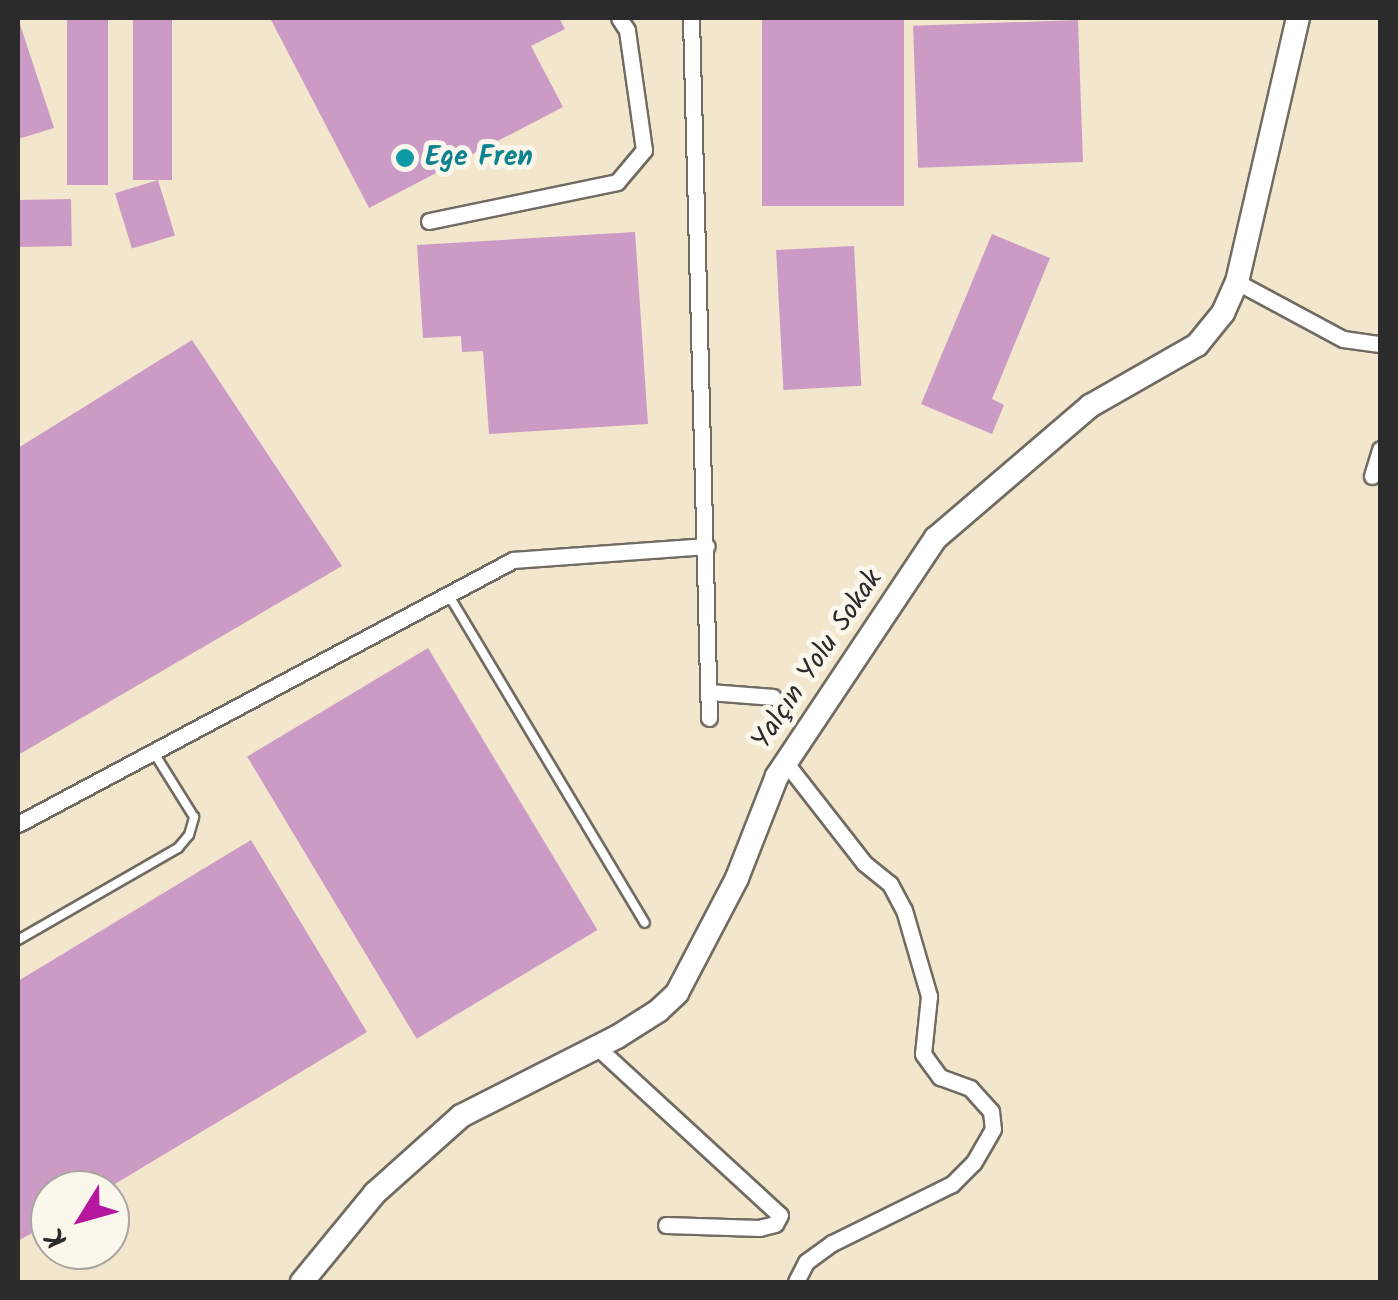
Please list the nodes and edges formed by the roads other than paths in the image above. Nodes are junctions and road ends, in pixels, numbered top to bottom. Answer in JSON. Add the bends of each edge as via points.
{"nodes":[{"id":1,"x":619,"y":18,"type":"edge"},
{"id":2,"x":692,"y":18,"type":"edge"},
{"id":3,"x":1298,"y":18,"type":"edge"},
{"id":4,"x":429,"y":221,"type":"dead end"},
{"id":5,"x":1237,"y":282,"type":"junction"},
{"id":6,"x":1380,"y":344,"type":"edge"},
{"id":7,"x":1380,"y":448,"type":"edge"},
{"id":8,"x":1372,"y":476,"type":"dead end"},
{"id":9,"x":706,"y":546,"type":"junction"},
{"id":10,"x":448,"y":594,"type":"junction"},
{"id":11,"x":710,"y":692,"type":"junction"},
{"id":12,"x":773,"y":697,"type":"dead end"},
{"id":13,"x":708,"y":718,"type":"dead end"},
{"id":14,"x":153,"y":752,"type":"junction"},
{"id":15,"x":786,"y":763,"type":"junction"},
{"id":16,"x":18,"y":824,"type":"edge"},
{"id":17,"x":645,"y":924,"type":"dead end"},
{"id":18,"x":18,"y":940,"type":"edge"},
{"id":19,"x":597,"y":1047,"type":"junction"},
{"id":20,"x":666,"y":1224,"type":"dead end"},
{"id":21,"x":304,"y":1282,"type":"edge"},
{"id":22,"x":796,"y":1282,"type":"edge"}],
"edges":[{"from":1,"to":4,"type":"street","via":[[644,150],[617,182]]},
{"from":2,"to":9,"type":"street"},
{"from":3,"to":5,"type":"street","name":"Yalçın Yolu Sokak"},
{"from":5,"to":6,"type":"street","via":[[1342,339]]},
{"from":5,"to":15,"type":"street","name":"Yalçın Yolu Sokak","via":[[1197,345],[1090,406],[936,538]]},
{"from":7,"to":8,"type":"street"},
{"from":9,"to":10,"type":"street","via":[[512,560]]},
{"from":9,"to":11,"type":"street"},
{"from":10,"to":14,"type":"street"},
{"from":10,"to":17,"type":"lane"},
{"from":11,"to":12,"type":"street"},
{"from":11,"to":13,"type":"street"},
{"from":14,"to":16,"type":"street"},
{"from":14,"to":18,"type":"lane","via":[[194,817],[189,835],[178,848]]},
{"from":15,"to":19,"type":"street","name":"Yalçın Yolu Sokak","via":[[678,992],[658,1012]]},
{"from":15,"to":22,"type":"street","via":[[864,862],[890,884],[929,996],[923,1054],[940,1077],[970,1088],[991,1111],[993,1128],[952,1184],[832,1243],[806,1262]]},
{"from":19,"to":20,"type":"street","via":[[780,1214],[775,1224],[759,1228]]},
{"from":19,"to":21,"type":"street","name":"Yalçın Yolu Sokak","via":[[462,1116],[376,1193]]}]}
